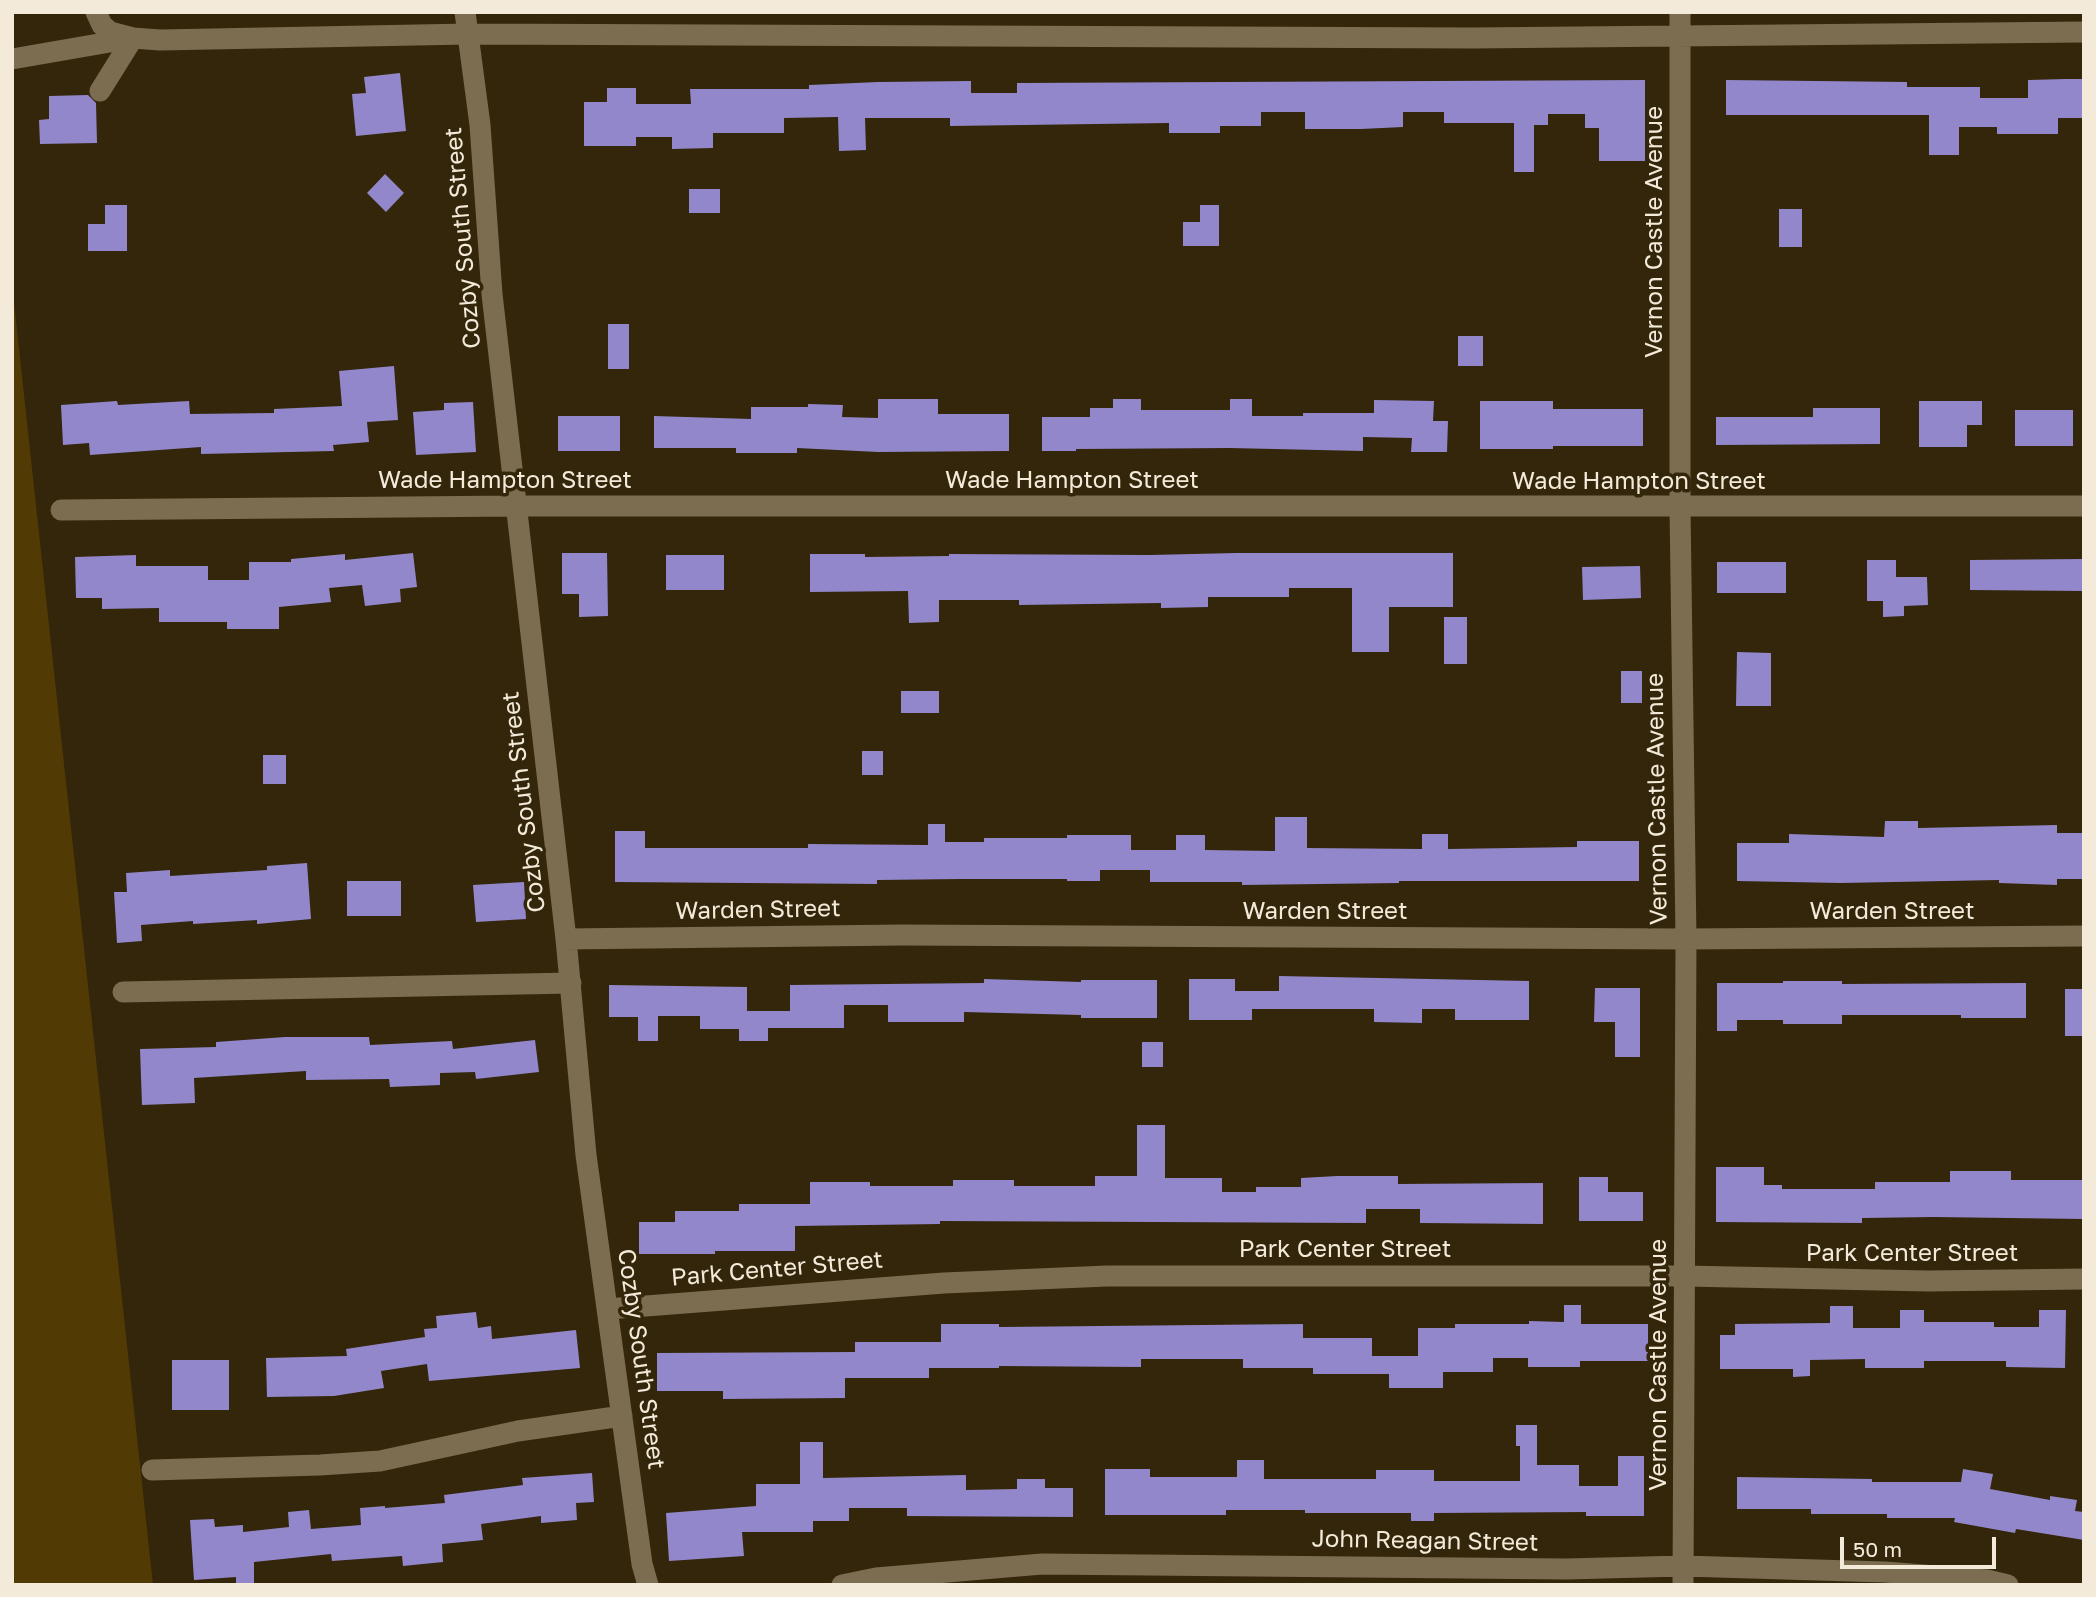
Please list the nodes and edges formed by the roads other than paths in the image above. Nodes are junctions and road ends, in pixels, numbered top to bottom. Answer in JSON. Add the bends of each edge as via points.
{"nodes":[{"id":1,"x":96,"y":12,"type":"edge"},
{"id":2,"x":465,"y":12,"type":"edge"},
{"id":3,"x":1680,"y":12,"type":"edge"},
{"id":4,"x":2084,"y":32,"type":"edge"},
{"id":5,"x":468,"y":34,"type":"junction"},
{"id":6,"x":1680,"y":36,"type":"junction"},
{"id":7,"x":132,"y":38,"type":"junction"},
{"id":8,"x":12,"y":59,"type":"edge"},
{"id":9,"x":100,"y":91,"type":"dead end"},
{"id":10,"x":516,"y":506,"type":"junction"},
{"id":11,"x":2084,"y":506,"type":"edge"},
{"id":12,"x":1680,"y":507,"type":"junction"},
{"id":13,"x":61,"y":510,"type":"dead end"},
{"id":14,"x":2084,"y":936,"type":"edge"},
{"id":15,"x":566,"y":939,"type":"junction"},
{"id":16,"x":1685,"y":939,"type":"junction"},
{"id":17,"x":571,"y":983,"type":"junction"},
{"id":18,"x":123,"y":992,"type":"dead end"},
{"id":19,"x":1684,"y":1276,"type":"junction"},
{"id":20,"x":2084,"y":1279,"type":"edge"},
{"id":21,"x":607,"y":1309,"type":"junction"},
{"id":22,"x":622,"y":1416,"type":"junction"},
{"id":23,"x":152,"y":1469,"type":"dead end"},
{"id":24,"x":1684,"y":1575,"type":"edge"},
{"id":25,"x":1968,"y":1581,"type":"edge"},
{"id":26,"x":648,"y":1585,"type":"edge"},
{"id":27,"x":842,"y":1585,"type":"edge"},
{"id":28,"x":2008,"y":1585,"type":"edge"}],
"edges":[{"from":1,"to":7,"type":"street","via":[[110,32]]},
{"from":2,"to":5,"type":"street","name":"Cozby South Street"},
{"from":3,"to":6,"type":"street","name":"Vernon Castle Avenue"},
{"from":4,"to":6,"type":"street"},
{"from":5,"to":6,"type":"street"},
{"from":5,"to":7,"type":"street"},
{"from":5,"to":10,"type":"street","name":"Cozby South Street"},
{"from":6,"to":12,"type":"street","name":"Vernon Castle Avenue"},
{"from":7,"to":8,"type":"street"},
{"from":7,"to":9,"type":"street"},
{"from":10,"to":12,"type":"street","name":"Wade Hampton Street"},
{"from":10,"to":13,"type":"street","name":"Wade Hampton Street"},
{"from":10,"to":15,"type":"street","name":"Cozby South Street"},
{"from":11,"to":12,"type":"street","name":"Wade Hampton Street"},
{"from":12,"to":16,"type":"street","name":"Vernon Castle Avenue"},
{"from":14,"to":16,"type":"street","name":"Warden Street"},
{"from":15,"to":16,"type":"street","name":"Warden Street","via":[[901,935]]},
{"from":15,"to":17,"type":"street","name":"Cozby South Street"},
{"from":16,"to":19,"type":"street","name":"Vernon Castle Avenue"},
{"from":17,"to":18,"type":"street"},
{"from":17,"to":21,"type":"street","name":"Cozby South Street","via":[[586,1155]]},
{"from":19,"to":20,"type":"street","name":"Park Center Street"},
{"from":19,"to":21,"type":"street","name":"Park Center Street","via":[[1107,1276],[944,1283]]},
{"from":19,"to":24,"type":"street","name":"Vernon Castle Avenue"},
{"from":21,"to":22,"type":"street","name":"Cozby South Street"},
{"from":22,"to":23,"type":"street","via":[[518,1431],[380,1461]]},
{"from":22,"to":26,"type":"street","name":"Cozby South Street"},
{"from":24,"to":25,"type":"street","name":"John Reagan Street","via":[[1885,1572]]},
{"from":24,"to":27,"type":"street","name":"John Reagan Street","via":[[1566,1569],[1042,1564]]},
{"from":25,"to":28,"type":"street","name":"John Reagan Street"}]}
